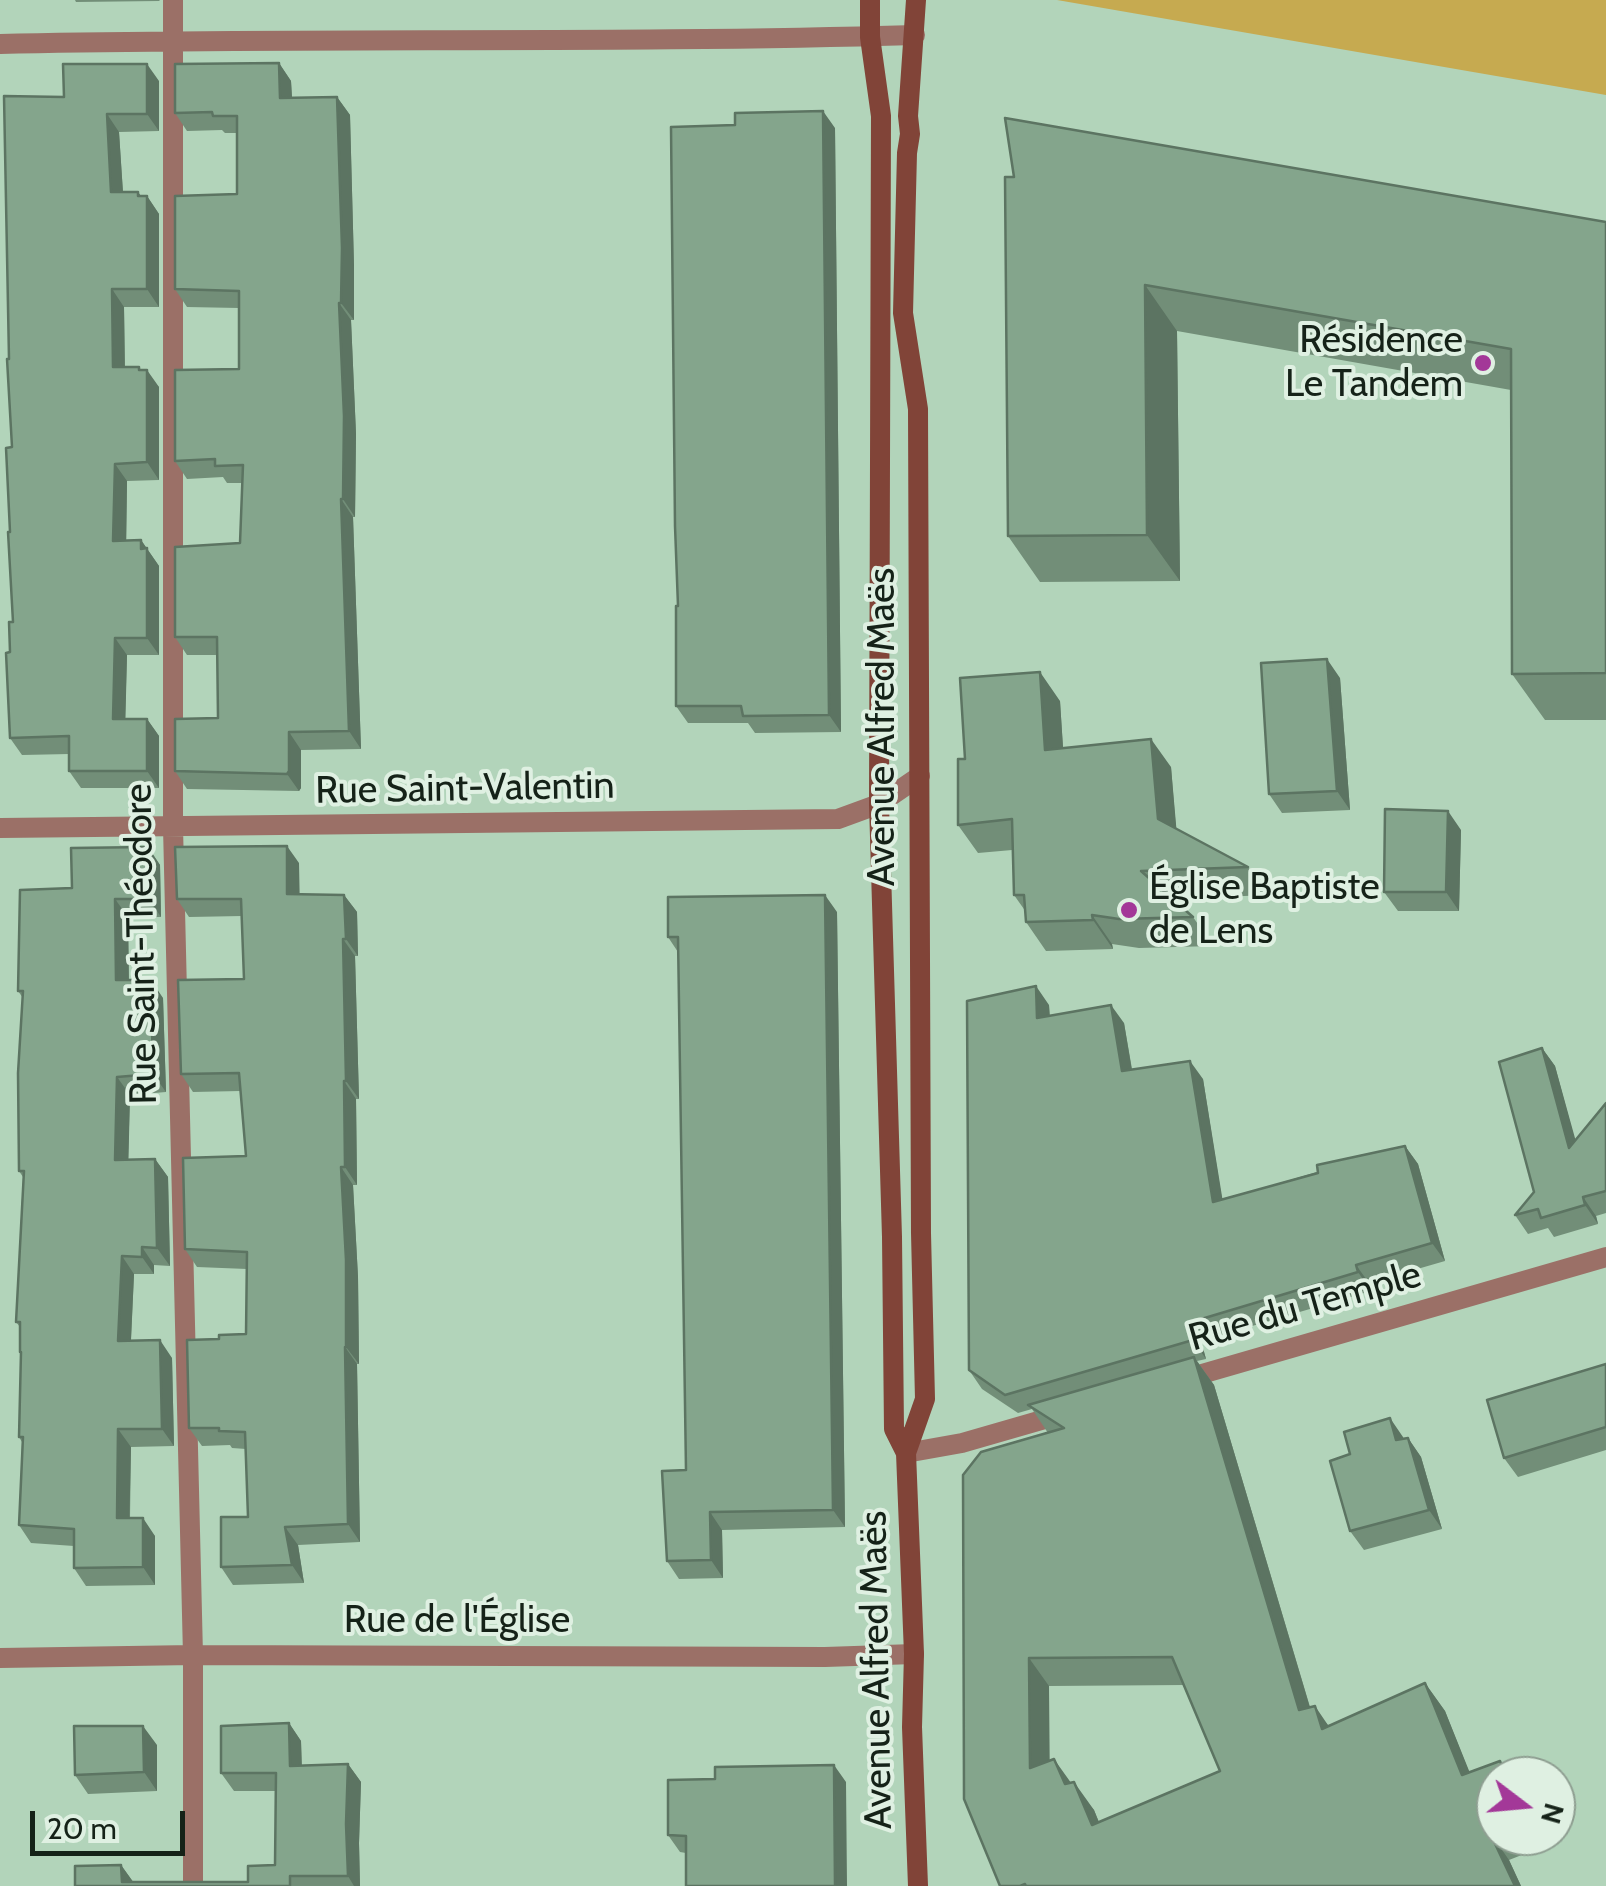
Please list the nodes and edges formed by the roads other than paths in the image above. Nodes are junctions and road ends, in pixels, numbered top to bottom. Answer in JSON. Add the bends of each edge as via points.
{"nodes":[{"id":1,"x":174,"y":0,"type":"edge"},
{"id":2,"x":870,"y":0,"type":"edge"},
{"id":3,"x":916,"y":0,"type":"edge"},
{"id":4,"x":915,"y":35,"type":"junction"},
{"id":5,"x":870,"y":36,"type":"junction"},
{"id":6,"x":175,"y":40,"type":"junction"},
{"id":7,"x":0,"y":44,"type":"edge"},
{"id":8,"x":920,"y":776,"type":"junction"},
{"id":9,"x":879,"y":804,"type":"junction"},
{"id":10,"x":173,"y":827,"type":"junction"},
{"id":11,"x":0,"y":828,"type":"edge"},
{"id":12,"x":1606,"y":1256,"type":"edge"},
{"id":13,"x":1164,"y":1385,"type":"edge"},
{"id":14,"x":1094,"y":1405,"type":"edge"},
{"id":15,"x":906,"y":1453,"type":"junction"},
{"id":16,"x":914,"y":1654,"type":"junction"},
{"id":17,"x":193,"y":1655,"type":"junction"},
{"id":18,"x":0,"y":1658,"type":"edge"},
{"id":19,"x":194,"y":1886,"type":"edge"},
{"id":20,"x":918,"y":1886,"type":"edge"}],
"edges":[{"from":1,"to":6,"type":"street","name":"Rue Saint-Théodore"},
{"from":2,"to":5,"type":"main road","name":"Avenue Alfred Maës"},
{"from":3,"to":4,"type":"main road","name":"Avenue Alfred Maës"},
{"from":4,"to":5,"type":"street"},
{"from":4,"to":8,"type":"main road","name":"Avenue Alfred Maës","via":[[904,313],[918,410]]},
{"from":5,"to":6,"type":"street"},
{"from":5,"to":9,"type":"main road","name":"Avenue Alfred Maës","via":[[882,116]]},
{"from":6,"to":7,"type":"street"},
{"from":6,"to":10,"type":"street","name":"Rue Saint-Théodore"},
{"from":8,"to":9,"type":"street","name":"Rue Saint-Valentin"},
{"from":8,"to":15,"type":"main road","name":"Avenue Alfred Maës","via":[[925,1399]]},
{"from":9,"to":10,"type":"street","name":"Rue Saint-Valentin","via":[[838,819]]},
{"from":9,"to":15,"type":"main road","name":"Avenue Alfred Maës","via":[[894,1429]]},
{"from":10,"to":11,"type":"street","name":"Rue Saint-Valentin"},
{"from":10,"to":17,"type":"street","name":"Rue Saint-Théodore"},
{"from":12,"to":13,"type":"street","name":"Rue du Temple"},
{"from":14,"to":15,"type":"street"},
{"from":15,"to":16,"type":"main road","name":"Avenue Alfred Maës"},
{"from":16,"to":17,"type":"street","name":"Rue de l'Église"},
{"from":16,"to":20,"type":"main road","name":"Avenue Alfred Maës"},
{"from":17,"to":18,"type":"street","name":"Rue de l'Église"},
{"from":17,"to":19,"type":"street","name":"Rue Saint-Théodore"}]}
